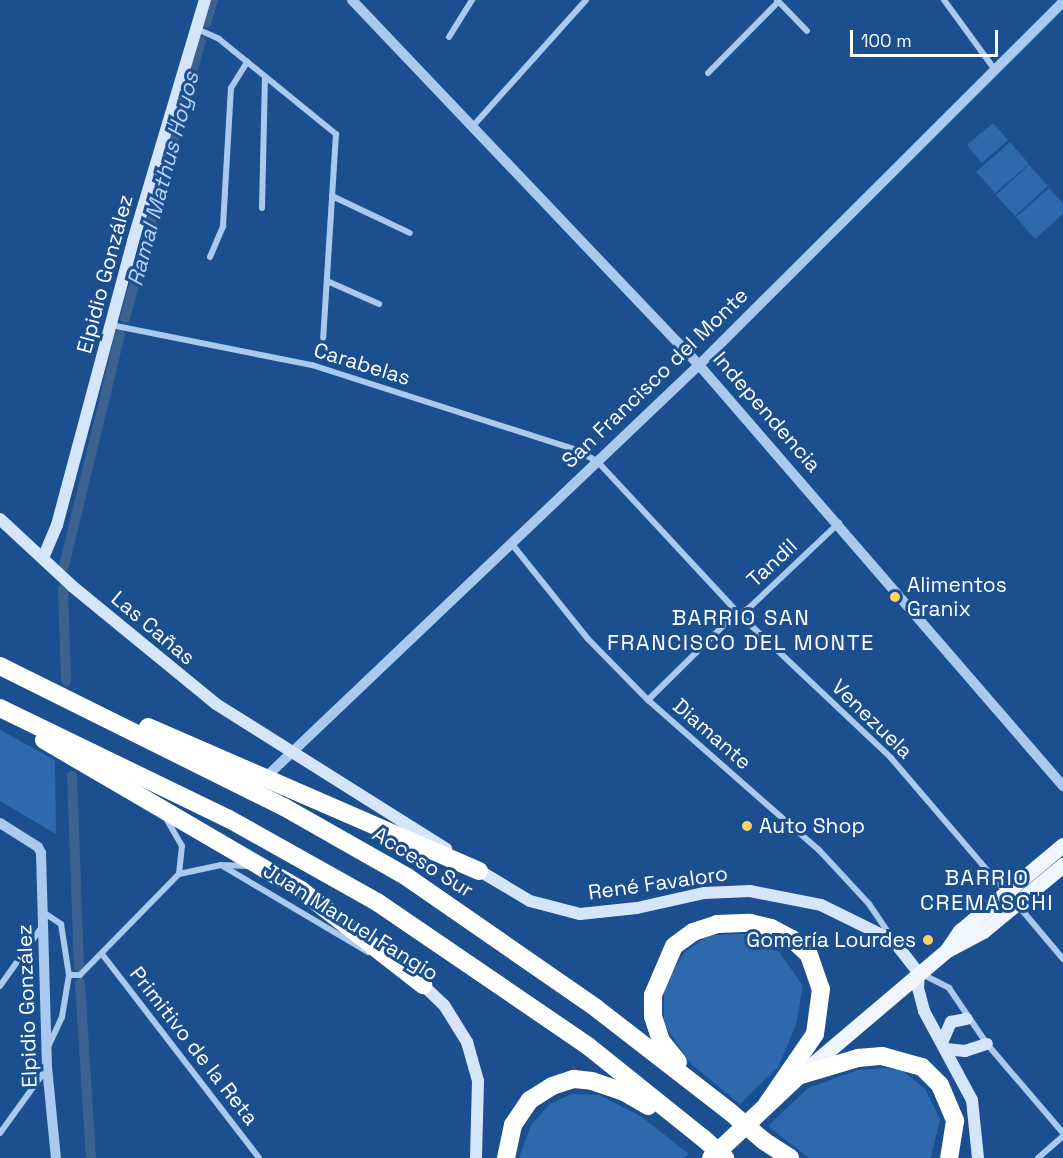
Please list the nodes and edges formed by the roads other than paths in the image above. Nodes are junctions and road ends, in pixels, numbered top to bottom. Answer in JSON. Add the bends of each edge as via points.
{"nodes":[{"id":1,"x":205,"y":0,"type":"edge"},
{"id":2,"x":352,"y":0,"type":"edge"},
{"id":3,"x":472,"y":0,"type":"edge"},
{"id":4,"x":586,"y":0,"type":"edge"},
{"id":5,"x":944,"y":0,"type":"edge"},
{"id":6,"x":778,"y":1,"type":"edge"},
{"id":7,"x":1063,"y":2,"type":"edge"},
{"id":8,"x":196,"y":28,"type":"junction"},
{"id":9,"x":807,"y":31,"type":"dead end"},
{"id":10,"x":449,"y":37,"type":"dead end"},
{"id":11,"x":247,"y":62,"type":"junction"},
{"id":12,"x":996,"y":71,"type":"junction"},
{"id":13,"x":708,"y":73,"type":"dead end"},
{"id":14,"x":266,"y":76,"type":"junction"},
{"id":15,"x":473,"y":126,"type":"junction"},
{"id":16,"x":332,"y":196,"type":"junction"},
{"id":17,"x":262,"y":208,"type":"dead end"},
{"id":18,"x":410,"y":233,"type":"dead end"},
{"id":19,"x":210,"y":257,"type":"dead end"},
{"id":20,"x":327,"y":281,"type":"junction"},
{"id":21,"x":379,"y":304,"type":"dead end"},
{"id":22,"x":110,"y":324,"type":"junction"},
{"id":23,"x":323,"y":338,"type":"dead end"},
{"id":24,"x":699,"y":364,"type":"junction"},
{"id":25,"x":597,"y":461,"type":"junction"},
{"id":26,"x":0,"y":519,"type":"edge"},
{"id":27,"x":839,"y":523,"type":"junction"},
{"id":28,"x":511,"y":542,"type":"junction"},
{"id":29,"x":43,"y":558,"type":"junction"},
{"id":30,"x":740,"y":615,"type":"junction"},
{"id":31,"x":0,"y":657,"type":"edge"},
{"id":32,"x":0,"y":666,"type":"edge"},
{"id":33,"x":63,"y":695,"type":"junction"},
{"id":34,"x":648,"y":700,"type":"junction"},
{"id":35,"x":0,"y":710,"type":"edge"},
{"id":36,"x":295,"y":751,"type":"junction"},
{"id":37,"x":267,"y":776,"type":"junction"},
{"id":38,"x":1063,"y":786,"type":"edge"},
{"id":39,"x":148,"y":801,"type":"junction"},
{"id":40,"x":2,"y":829,"type":"edge"},
{"id":41,"x":1063,"y":845,"type":"edge"},
{"id":42,"x":1063,"y":865,"type":"edge"},
{"id":43,"x":221,"y":866,"type":"junction"},
{"id":44,"x":264,"y":867,"type":"junction"},
{"id":45,"x":479,"y":871,"type":"junction"},
{"id":46,"x":179,"y":874,"type":"junction"},
{"id":47,"x":1011,"y":898,"type":"junction"},
{"id":48,"x":43,"y":912,"type":"junction"},
{"id":49,"x":43,"y":926,"type":"junction"},
{"id":50,"x":896,"y":944,"type":"junction"},
{"id":51,"x":102,"y":954,"type":"junction"},
{"id":52,"x":1063,"y":959,"type":"edge"},
{"id":53,"x":920,"y":973,"type":"junction"},
{"id":54,"x":69,"y":975,"type":"junction"},
{"id":55,"x":423,"y":985,"type":"junction"},
{"id":56,"x":0,"y":986,"type":"edge"},
{"id":57,"x":968,"y":1019,"type":"junction"},
{"id":58,"x":987,"y":1044,"type":"junction"},
{"id":59,"x":944,"y":1046,"type":"junction"},
{"id":60,"x":47,"y":1050,"type":"junction"},
{"id":61,"x":47,"y":1067,"type":"junction"},
{"id":62,"x":798,"y":1076,"type":"junction"},
{"id":63,"x":767,"y":1104,"type":"junction"},
{"id":64,"x":729,"y":1111,"type":"junction"},
{"id":65,"x":0,"y":1133,"type":"edge"},
{"id":66,"x":1063,"y":1135,"type":"edge"},
{"id":67,"x":703,"y":1138,"type":"junction"},
{"id":68,"x":764,"y":1141,"type":"junction"},
{"id":69,"x":56,"y":1158,"type":"edge"},
{"id":70,"x":259,"y":1158,"type":"edge"},
{"id":71,"x":476,"y":1158,"type":"edge"},
{"id":72,"x":506,"y":1158,"type":"edge"},
{"id":73,"x":711,"y":1158,"type":"edge"},
{"id":74,"x":725,"y":1158,"type":"edge"},
{"id":75,"x":783,"y":1158,"type":"edge"},
{"id":76,"x":790,"y":1158,"type":"edge"},
{"id":77,"x":949,"y":1158,"type":"edge"},
{"id":78,"x":978,"y":1158,"type":"edge"},
{"id":79,"x":1038,"y":1158,"type":"edge"}],
"edges":[{"from":1,"to":8,"type":"main road","name":"Elpidio González"},
{"from":2,"to":15,"type":"street","name":"Independencia"},
{"from":3,"to":10,"type":"street"},
{"from":4,"to":15,"type":"street"},
{"from":5,"to":12,"type":"street"},
{"from":6,"to":9,"type":"street"},
{"from":6,"to":13,"type":"street"},
{"from":7,"to":12,"type":"street","name":"San Francisco del Monte"},
{"from":8,"to":11,"type":"street","via":[[219,39]]},
{"from":8,"to":22,"type":"main road","name":"Elpidio González"},
{"from":11,"to":14,"type":"street"},
{"from":11,"to":19,"type":"street","via":[[231,88],[223,226]]},
{"from":12,"to":24,"type":"street","name":"San Francisco del Monte"},
{"from":14,"to":16,"type":"street","via":[[336,134]]},
{"from":14,"to":17,"type":"street"},
{"from":15,"to":24,"type":"street","name":"Independencia"},
{"from":16,"to":18,"type":"street"},
{"from":16,"to":20,"type":"street"},
{"from":20,"to":21,"type":"street"},
{"from":20,"to":23,"type":"street"},
{"from":22,"to":25,"type":"street","name":"Carabelas","via":[[312,365],[576,450]]},
{"from":22,"to":29,"type":"main road","name":"Elpidio González","via":[[57,525]]},
{"from":24,"to":25,"type":"street","name":"San Francisco del Monte"},
{"from":24,"to":27,"type":"street","name":"Independencia"},
{"from":25,"to":28,"type":"street","name":"San Francisco del Monte"},
{"from":25,"to":30,"type":"street","name":"Venezuela"},
{"from":26,"to":29,"type":"main road","name":"Las Cañas"},
{"from":27,"to":30,"type":"street","name":"Tandil"},
{"from":27,"to":38,"type":"street","name":"Independencia"},
{"from":28,"to":34,"type":"street","name":"Diamante","via":[[588,639]]},
{"from":28,"to":36,"type":"street","name":"San Francisco del Monte"},
{"from":29,"to":36,"type":"main road","name":"Las Cañas","via":[[207,697]]},
{"from":30,"to":34,"type":"street","name":"Tandil","via":[[725,624]]},
{"from":30,"to":47,"type":"street","name":"Venezuela","via":[[891,758]]},
{"from":31,"to":33,"type":"highway"},
{"from":32,"to":33,"type":"highway","name":"Acceso Sur"},
{"from":33,"to":37,"type":"highway"},
{"from":33,"to":64,"type":"highway","name":"Acceso Sur","via":[[284,807],[407,877],[596,1008]]},
{"from":34,"to":50,"type":"street","name":"Diamante","via":[[819,850],[869,904]]},
{"from":35,"to":39,"type":"highway"},
{"from":35,"to":67,"type":"highway","via":[[228,819],[377,902],[588,1046]]},
{"from":36,"to":37,"type":"street","name":"San Francisco del Monte"},
{"from":36,"to":45,"type":"main road","name":"René Favaloro"},
{"from":37,"to":45,"type":"highway"},
{"from":39,"to":44,"type":"highway"},
{"from":39,"to":46,"type":"street","via":[[180,839],[183,854]]},
{"from":40,"to":48,"type":"street","name":"Elpidio González","via":[[38,847],[41,853]]},
{"from":41,"to":47,"type":"main road"},
{"from":42,"to":47,"type":"main road"},
{"from":43,"to":44,"type":"street"},
{"from":43,"to":46,"type":"street"},
{"from":43,"to":55,"type":"street","name":"Juan Manuel Fangio"},
{"from":44,"to":55,"type":"highway","via":[[361,934]]},
{"from":45,"to":50,"type":"main road","name":"René Favaloro","via":[[530,901],[580,914],[637,908],[704,893],[773,893],[834,910]]},
{"from":46,"to":51,"type":"street"},
{"from":47,"to":52,"type":"street","name":"Venezuela"},
{"from":47,"to":53,"type":"main road","via":[[960,931],[947,951]]},
{"from":48,"to":49,"type":"street","name":"Elpidio González"},
{"from":48,"to":54,"type":"street","via":[[60,924]]},
{"from":49,"to":56,"type":"street"},
{"from":49,"to":60,"type":"street","name":"Elpidio González"},
{"from":50,"to":53,"type":"main road","name":"René Favaloro"},
{"from":51,"to":54,"type":"street","via":[[80,975]]},
{"from":51,"to":70,"type":"street","name":"Primitivo de la Reta"},
{"from":53,"to":57,"type":"street","via":[[946,986]]},
{"from":53,"to":59,"type":"main road","via":[[921,1003]]},
{"from":53,"to":62,"type":"main road"},
{"from":54,"to":60,"type":"street","via":[[63,1017]]},
{"from":55,"to":71,"type":"main road","name":"Juan Manuel Fangio","via":[[444,1005],[467,1042],[478,1081]]},
{"from":57,"to":58,"type":"street"},
{"from":57,"to":59,"type":"main road","via":[[951,1022]]},
{"from":58,"to":59,"type":"main road","via":[[965,1051]]},
{"from":58,"to":66,"type":"street"},
{"from":59,"to":78,"type":"main road","via":[[975,1109]]},
{"from":60,"to":61,"type":"street","name":"Elpidio González"},
{"from":61,"to":65,"type":"street"},
{"from":61,"to":69,"type":"street","name":"Elpidio González"},
{"from":62,"to":63,"type":"highway"},
{"from":62,"to":77,"type":"highway","via":[[858,1058],[882,1056],[922,1067],[940,1085],[953,1109],[955,1135]]},
{"from":63,"to":64,"type":"highway","via":[[815,1034],[821,989],[816,969],[809,955],[792,939],[771,928],[750,923],[717,924],[693,932],[674,946],[653,995],[653,1016],[661,1041],[673,1057]]},
{"from":63,"to":73,"type":"highway"},
{"from":64,"to":68,"type":"highway","name":"Acceso Sur","bridge":true},
{"from":66,"to":79,"type":"street"},
{"from":67,"to":72,"type":"highway","via":[[624,1092],[574,1079],[552,1086],[530,1100],[513,1125]]},
{"from":67,"to":74,"type":"highway","bridge":true},
{"from":68,"to":75,"type":"highway","name":"Acceso Sur"},
{"from":68,"to":76,"type":"highway"}]}
